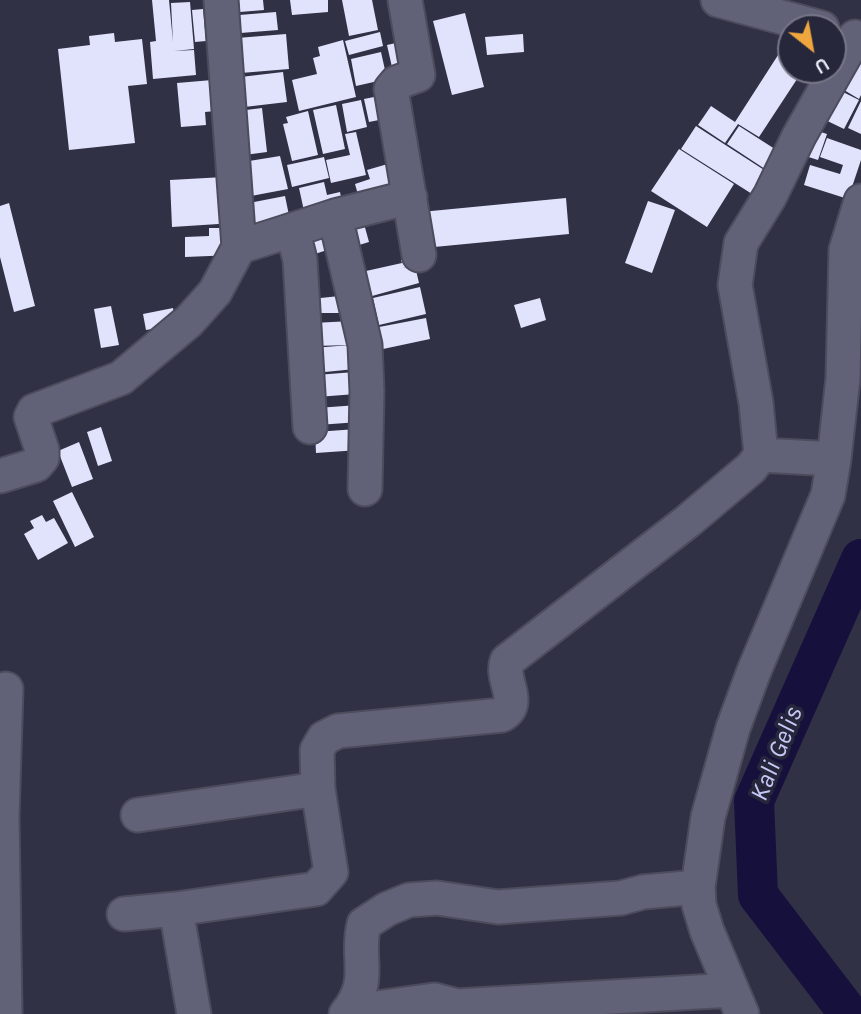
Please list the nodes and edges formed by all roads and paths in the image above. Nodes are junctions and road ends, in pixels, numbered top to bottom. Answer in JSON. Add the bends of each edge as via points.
{"nodes":[{"id":1,"x":221,"y":0,"type":"edge"},
{"id":2,"x":405,"y":0,"type":"edge"},
{"id":3,"x":718,"y":0,"type":"edge"},
{"id":4,"x":785,"y":0,"type":"edge"},
{"id":5,"x":777,"y":16,"type":"edge"},
{"id":6,"x":853,"y":33,"type":"edge"},
{"id":7,"x":410,"y":197,"type":"junction"},
{"id":8,"x":861,"y":201,"type":"edge"},
{"id":9,"x":335,"y":216,"type":"junction"},
{"id":10,"x":286,"y":232,"type":"junction"},
{"id":11,"x":239,"y":247,"type":"junction"},
{"id":12,"x":419,"y":255,"type":"dead end"},
{"id":13,"x":310,"y":427,"type":"dead end"},
{"id":14,"x":761,"y":455,"type":"junction"},
{"id":15,"x":834,"y":459,"type":"junction"},
{"id":16,"x":0,"y":476,"type":"edge"},
{"id":17,"x":365,"y":489,"type":"dead end"},
{"id":18,"x":6,"y":689,"type":"dead end"},
{"id":19,"x":1,"y":765,"type":"edge"},
{"id":20,"x":318,"y":789,"type":"junction"},
{"id":21,"x":138,"y":815,"type":"dead end"},
{"id":22,"x":698,"y":887,"type":"junction"},
{"id":23,"x":176,"y":909,"type":"junction"},
{"id":24,"x":124,"y":914,"type":"dead end"},
{"id":25,"x":1,"y":937,"type":"edge"},
{"id":26,"x":737,"y":1002,"type":"edge"},
{"id":27,"x":347,"y":1013,"type":"edge"},
{"id":28,"x":5,"y":1014,"type":"edge"},
{"id":29,"x":194,"y":1014,"type":"edge"}],
"edges":[{"from":1,"to":11,"type":"street"},
{"from":2,"to":7,"type":"street","via":[[418,75],[391,89]]},
{"from":3,"to":5,"type":"street"},
{"from":4,"to":6,"type":"street"},
{"from":6,"to":14,"type":"street","via":[[741,243],[735,285]]},
{"from":7,"to":9,"type":"street"},
{"from":7,"to":12,"type":"street"},
{"from":8,"to":15,"type":"street","via":[[846,250],[843,378]]},
{"from":9,"to":10,"type":"street"},
{"from":9,"to":17,"type":"street","via":[[365,345]]},
{"from":10,"to":11,"type":"street"},
{"from":10,"to":13,"type":"street","via":[[295,240],[300,260]]},
{"from":11,"to":16,"type":"street","via":[[215,292],[189,321],[121,378],[34,411],[31,417],[42,458],[36,465]]},
{"from":14,"to":15,"type":"street"},
{"from":14,"to":20,"type":"street","via":[[688,521],[507,661],[503,670],[513,702],[509,711],[338,731],[324,738],[317,750]]},
{"from":15,"to":22,"type":"street","via":[[828,495],[733,727],[708,817]]},
{"from":18,"to":19,"type":"street"},
{"from":19,"to":25,"type":"street"},
{"from":20,"to":21,"type":"street"},
{"from":20,"to":23,"type":"street","via":[[331,872],[316,889]]},
{"from":22,"to":26,"type":"street","via":[[707,931]]},
{"from":22,"to":27,"type":"street","via":[[621,898],[498,906],[437,898],[409,900],[366,922],[364,978]]},
{"from":23,"to":24,"type":"street"},
{"from":23,"to":29,"type":"street"},
{"from":25,"to":28,"type":"street"},
{"from":26,"to":27,"type":"street","via":[[457,1006],[434,1000]]}]}
